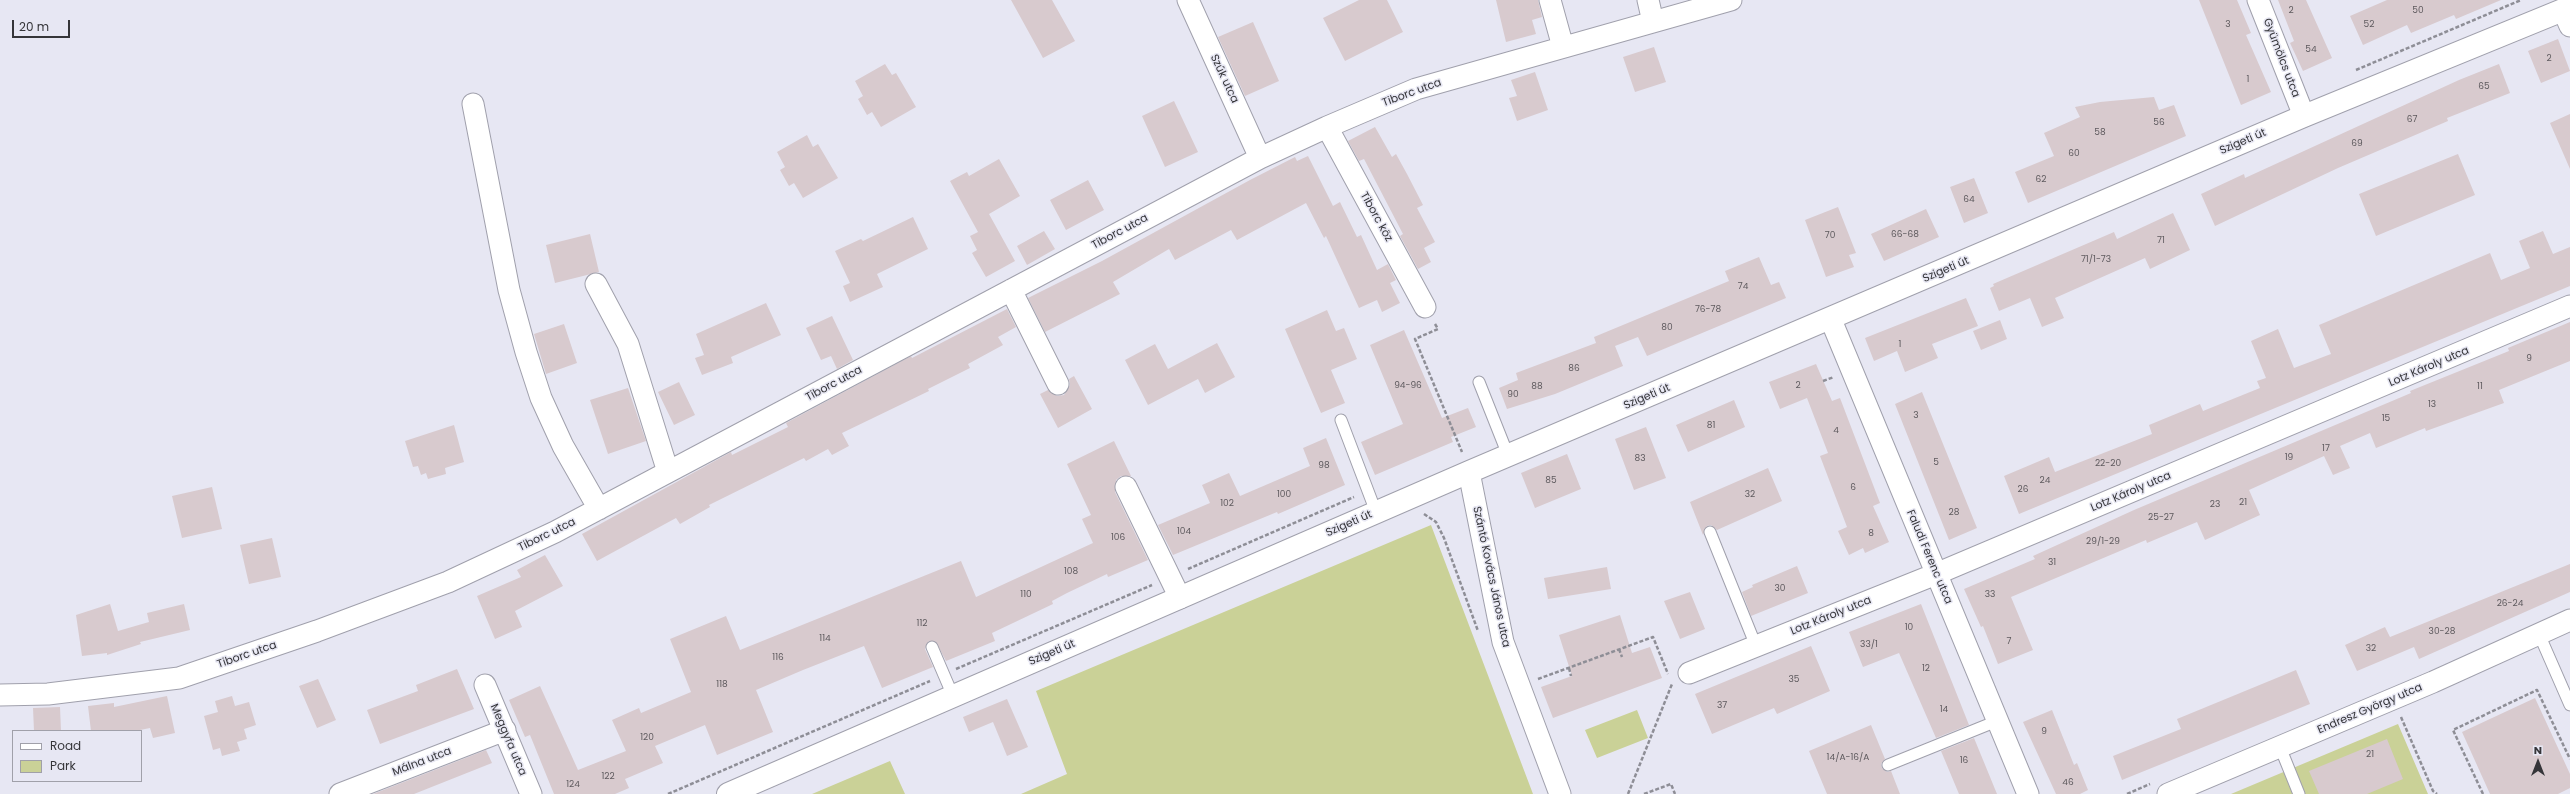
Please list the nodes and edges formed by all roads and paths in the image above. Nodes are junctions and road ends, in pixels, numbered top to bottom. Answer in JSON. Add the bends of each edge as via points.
{"nodes":[{"id":1,"x":1188,"y":0,"type":"edge"},
{"id":2,"x":1550,"y":0,"type":"edge"},
{"id":3,"x":1648,"y":0,"type":"edge"},
{"id":4,"x":1731,"y":0,"type":"edge"},
{"id":5,"x":2258,"y":0,"type":"edge"},
{"id":6,"x":2568,"y":14,"type":"edge"},
{"id":7,"x":1653,"y":22,"type":"junction"},
{"id":8,"x":1563,"y":47,"type":"junction"},
{"id":9,"x":473,"y":104,"type":"dead end"},
{"id":10,"x":2304,"y":116,"type":"junction"},
{"id":11,"x":1327,"y":127,"type":"junction"},
{"id":12,"x":1260,"y":158,"type":"junction"},
{"id":13,"x":596,"y":284,"type":"dead end"},
{"id":14,"x":1011,"y":290,"type":"junction"},
{"id":15,"x":1425,"y":306,"type":"dead end"},
{"id":16,"x":2570,"y":306,"type":"edge"},
{"id":17,"x":1831,"y":320,"type":"junction"},
{"id":18,"x":1438,"y":329,"type":"dead end"},
{"id":19,"x":1839,"y":375,"type":"dead end"},
{"id":20,"x":1479,"y":382,"type":"dead end"},
{"id":21,"x":1823,"y":382,"type":"dead end"},
{"id":22,"x":1058,"y":384,"type":"dead end"},
{"id":23,"x":1341,"y":420,"type":"dead end"},
{"id":24,"x":1462,"y":451,"type":"junction"},
{"id":25,"x":1454,"y":454,"type":"dead end"},
{"id":26,"x":1508,"y":455,"type":"junction"},
{"id":27,"x":668,"y":472,"type":"junction"},
{"id":28,"x":1469,"y":472,"type":"junction"},
{"id":29,"x":1126,"y":487,"type":"dead end"},
{"id":30,"x":1368,"y":491,"type":"junction"},
{"id":31,"x":599,"y":509,"type":"junction"},
{"id":32,"x":1419,"y":511,"type":"dead end"},
{"id":33,"x":1376,"y":512,"type":"junction"},
{"id":34,"x":1710,"y":532,"type":"dead end"},
{"id":35,"x":1444,"y":538,"type":"dead end"},
{"id":36,"x":1936,"y":574,"type":"junction"},
{"id":37,"x":1170,"y":577,"type":"junction"},
{"id":38,"x":1180,"y":598,"type":"junction"},
{"id":39,"x":2570,"y":620,"type":"edge"},
{"id":40,"x":2539,"y":634,"type":"junction"},
{"id":41,"x":1756,"y":646,"type":"junction"},
{"id":42,"x":932,"y":647,"type":"dead end"},
{"id":43,"x":1619,"y":649,"type":"junction"},
{"id":44,"x":1622,"y":657,"type":"dead end"},
{"id":45,"x":1568,"y":668,"type":"junction"},
{"id":46,"x":1689,"y":673,"type":"joint"},
{"id":47,"x":944,"y":675,"type":"junction"},
{"id":48,"x":1571,"y":676,"type":"dead end"},
{"id":49,"x":1533,"y":681,"type":"dead end"},
{"id":50,"x":1672,"y":684,"type":"junction"},
{"id":51,"x":485,"y":686,"type":"dead end"},
{"id":52,"x":0,"y":695,"type":"edge"},
{"id":53,"x":953,"y":696,"type":"junction"},
{"id":54,"x":2393,"y":698,"type":"junction"},
{"id":55,"x":2570,"y":706,"type":"edge"},
{"id":56,"x":1997,"y":721,"type":"junction"},
{"id":57,"x":505,"y":730,"type":"junction"},
{"id":58,"x":2280,"y":747,"type":"junction"},
{"id":59,"x":2570,"y":759,"type":"edge"},
{"id":60,"x":1888,"y":765,"type":"dead end"},
{"id":61,"x":340,"y":794,"type":"edge"},
{"id":62,"x":531,"y":794,"type":"edge"},
{"id":63,"x":668,"y":794,"type":"edge"},
{"id":64,"x":728,"y":794,"type":"edge"},
{"id":65,"x":1560,"y":794,"type":"edge"},
{"id":66,"x":1628,"y":794,"type":"edge"},
{"id":67,"x":1644,"y":794,"type":"edge"},
{"id":68,"x":1675,"y":794,"type":"edge"},
{"id":69,"x":2028,"y":794,"type":"edge"},
{"id":70,"x":2168,"y":794,"type":"edge"},
{"id":71,"x":2299,"y":794,"type":"edge"},
{"id":72,"x":2437,"y":794,"type":"edge"},
{"id":73,"x":2483,"y":794,"type":"edge"}],
"edges":[{"from":1,"to":12,"type":"street","name":"Szűk utca"},
{"from":2,"to":8,"type":"street"},
{"from":3,"to":7,"type":"street"},
{"from":4,"to":7,"type":"street","name":"Tiborc utca"},
{"from":5,"to":10,"type":"street","name":"Gyümölcs utca"},
{"from":6,"to":10,"type":"street","name":"Szigeti út"},
{"from":7,"to":8,"type":"street","name":"Tiborc utca"},
{"from":8,"to":11,"type":"street","name":"Tiborc utca","via":[[1416,89]]},
{"from":9,"to":31,"type":"street","via":[[509,290],[526,352],[541,398],[563,446]]},
{"from":10,"to":17,"type":"street","name":"Szigeti út"},
{"from":11,"to":12,"type":"street","name":"Tiborc utca"},
{"from":11,"to":15,"type":"street","name":"Tiborc köz"},
{"from":12,"to":14,"type":"street","name":"Tiborc utca"},
{"from":13,"to":27,"type":"street","via":[[628,344]]},
{"from":14,"to":22,"type":"street"},
{"from":14,"to":27,"type":"street","name":"Tiborc utca"},
{"from":16,"to":36,"type":"street","name":"Lotz Károly utca"},
{"from":17,"to":26,"type":"street","name":"Szigeti út"},
{"from":17,"to":36,"type":"street","name":"Faludi Ferenc utca"},
{"from":18,"to":24,"type":"path","via":[[1415,339]]},
{"from":19,"to":21,"type":"path"},
{"from":20,"to":26,"type":"lane"},
{"from":23,"to":30,"type":"lane"},
{"from":24,"to":25,"type":"path"},
{"from":24,"to":28,"type":"path"},
{"from":26,"to":28,"type":"street","name":"Szigeti út"},
{"from":27,"to":31,"type":"street","name":"Tiborc utca"},
{"from":28,"to":33,"type":"street","name":"Szigeti út"},
{"from":28,"to":65,"type":"street","name":"Szántó Kovács János utca","via":[[1504,642]]},
{"from":29,"to":37,"type":"street"},
{"from":30,"to":33,"type":"lane"},
{"from":30,"to":37,"type":"path"},
{"from":31,"to":52,"type":"street","name":"Tiborc utca","via":[[448,582],[317,631],[179,678],[48,694]]},
{"from":32,"to":35,"type":"path","via":[[1436,522]]},
{"from":33,"to":38,"type":"street","name":"Szigeti út"},
{"from":34,"to":41,"type":"lane"},
{"from":36,"to":41,"type":"street","name":"Lotz Károly utca"},
{"from":36,"to":56,"type":"street","name":"Faludi Ferenc utca"},
{"from":37,"to":38,"type":"street"},
{"from":37,"to":47,"type":"path"},
{"from":38,"to":53,"type":"street","name":"Szigeti út"},
{"from":39,"to":40,"type":"street","name":"Endresz György utca"},
{"from":40,"to":54,"type":"street","name":"Endresz György utca"},
{"from":40,"to":55,"type":"lane"},
{"from":41,"to":46,"type":"street","name":"Lotz Károly utca"},
{"from":42,"to":47,"type":"lane"},
{"from":43,"to":44,"type":"path"},
{"from":43,"to":45,"type":"path"},
{"from":43,"to":50,"type":"path","via":[[1653,637]]},
{"from":45,"to":48,"type":"path"},
{"from":45,"to":49,"type":"path"},
{"from":46,"to":50,"type":"path"},
{"from":47,"to":53,"type":"lane"},
{"from":47,"to":63,"type":"path"},
{"from":50,"to":66,"type":"path"},
{"from":51,"to":57,"type":"street","name":"Meggyfa utca"},
{"from":53,"to":64,"type":"street","name":"Szigeti út"},
{"from":54,"to":58,"type":"street","name":"Endresz György utca"},
{"from":54,"to":72,"type":"path","via":[[2433,791]]},
{"from":56,"to":60,"type":"lane"},
{"from":56,"to":69,"type":"street","name":"Faludi Ferenc utca"},
{"from":57,"to":61,"type":"street","name":"Málna utca"},
{"from":57,"to":62,"type":"street","name":"Meggyfa utca"},
{"from":58,"to":70,"type":"street","name":"Endresz György utca"},
{"from":58,"to":71,"type":"lane"},
{"from":59,"to":73,"type":"path","via":[[2537,690],[2453,730]]},
{"from":67,"to":68,"type":"path","via":[[1672,784]]}]}
